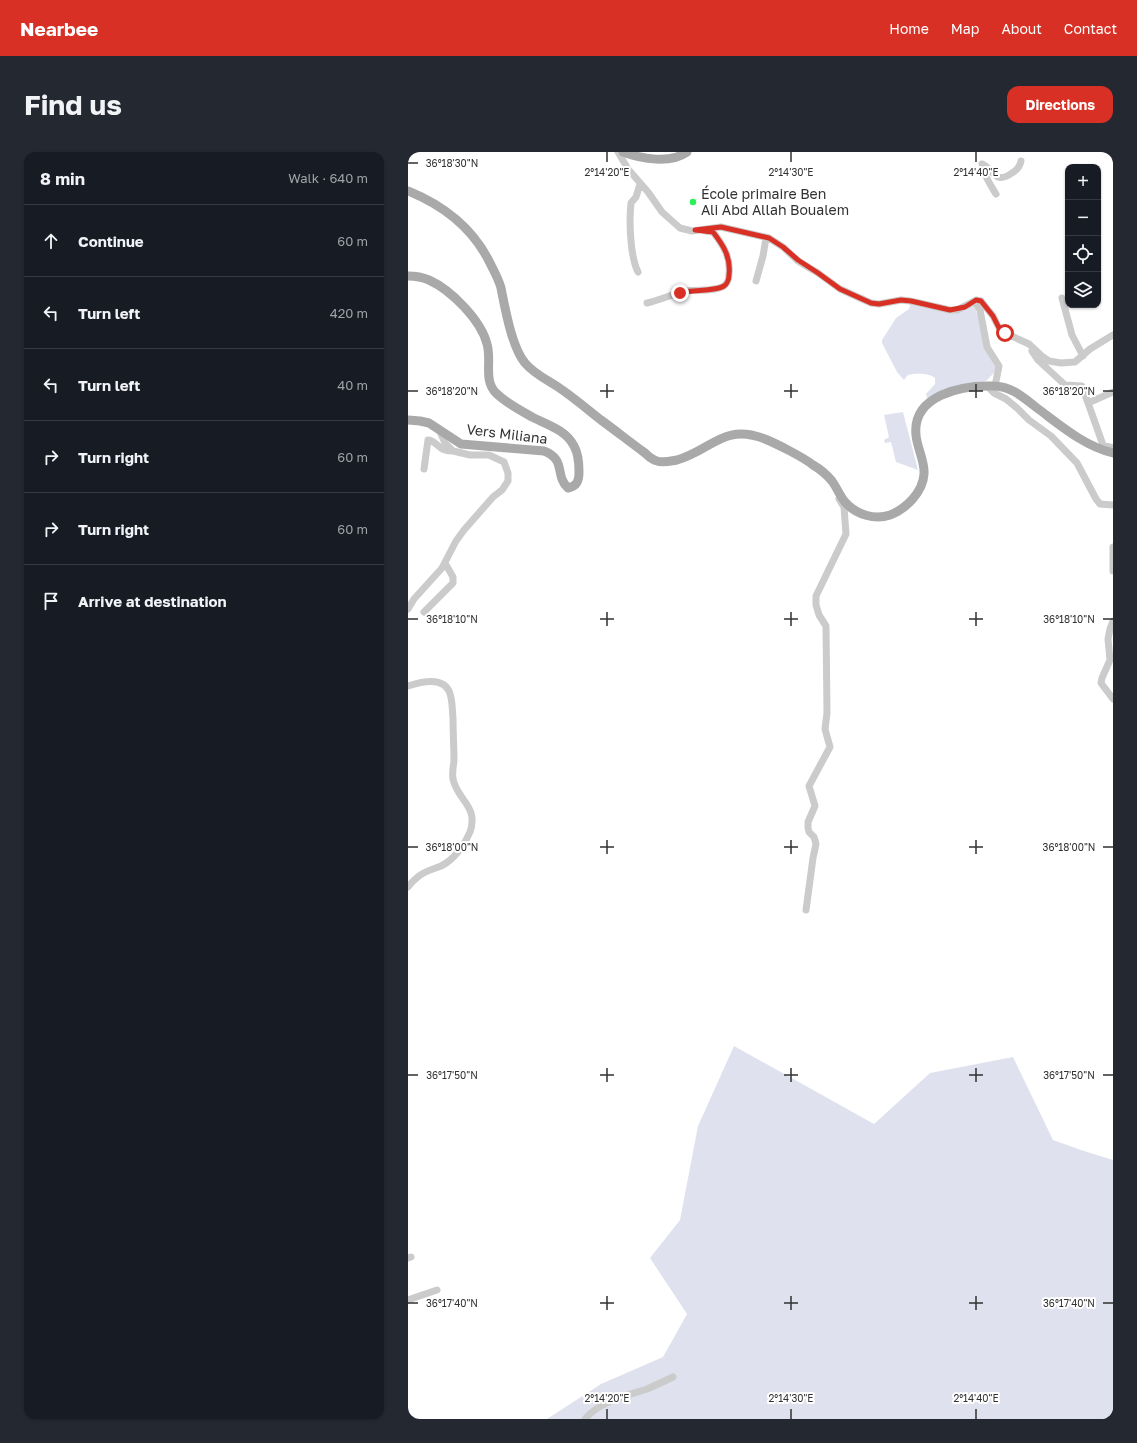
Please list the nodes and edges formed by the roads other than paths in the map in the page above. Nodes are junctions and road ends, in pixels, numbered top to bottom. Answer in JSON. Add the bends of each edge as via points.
{"nodes":[{"id":1,"x":618,"y":152,"type":"edge"},
{"id":2,"x":623,"y":152,"type":"edge"},
{"id":3,"x":687,"y":152,"type":"edge"},
{"id":4,"x":1021,"y":161,"type":"dead end"},
{"id":5,"x":640,"y":184,"type":"junction"},
{"id":6,"x":408,"y":191,"type":"edge"},
{"id":7,"x":996,"y":194,"type":"dead end"},
{"id":8,"x":695,"y":230,"type":"junction"},
{"id":9,"x":766,"y":238,"type":"junction"},
{"id":10,"x":638,"y":272,"type":"dead end"},
{"id":11,"x":408,"y":276,"type":"edge"},
{"id":12,"x":756,"y":281,"type":"dead end"},
{"id":13,"x":1062,"y":298,"type":"dead end"},
{"id":14,"x":647,"y":303,"type":"dead end"},
{"id":15,"x":970,"y":303,"type":"junction"},
{"id":16,"x":1113,"y":335,"type":"edge"},
{"id":17,"x":1026,"y":343,"type":"junction"},
{"id":18,"x":1083,"y":356,"type":"junction"},
{"id":19,"x":991,"y":386,"type":"junction"},
{"id":20,"x":1113,"y":392,"type":"edge"},
{"id":21,"x":1088,"y":403,"type":"junction"},
{"id":22,"x":408,"y":420,"type":"edge"},
{"id":23,"x":439,"y":428,"type":"junction"},
{"id":24,"x":1113,"y":448,"type":"edge"},
{"id":25,"x":453,"y":451,"type":"junction"},
{"id":26,"x":1113,"y":453,"type":"edge"},
{"id":27,"x":424,"y":469,"type":"dead end"},
{"id":28,"x":826,"y":475,"type":"junction"},
{"id":29,"x":1113,"y":505,"type":"edge"},
{"id":30,"x":1113,"y":547,"type":"edge"},
{"id":31,"x":445,"y":563,"type":"junction"},
{"id":32,"x":1113,"y":571,"type":"edge"},
{"id":33,"x":408,"y":609,"type":"edge"},
{"id":34,"x":424,"y":612,"type":"dead end"},
{"id":35,"x":1113,"y":621,"type":"edge"},
{"id":36,"x":408,"y":686,"type":"edge"},
{"id":37,"x":1113,"y":699,"type":"edge"},
{"id":38,"x":408,"y":886,"type":"edge"},
{"id":39,"x":806,"y":910,"type":"dead end"},
{"id":40,"x":437,"y":1290,"type":"dead end"},
{"id":41,"x":408,"y":1300,"type":"edge"},
{"id":42,"x":673,"y":1377,"type":"dead end"},
{"id":43,"x":585,"y":1419,"type":"edge"}],
"edges":[{"from":1,"to":5,"type":"street"},
{"from":2,"to":3,"type":"main road","via":[[640,157],[668,159],[680,157]]},
{"from":4,"to":7,"type":"street","via":[[1019,168],[1002,178],[994,175],[982,164]]},
{"from":5,"to":8,"type":"street","via":[[672,222],[686,230]]},
{"from":5,"to":10,"type":"street","via":[[636,197],[630,203],[634,262]]},
{"from":6,"to":28,"type":"main road","via":[[430,200],[448,212],[475,237],[500,285],[505,309],[524,363],[656,461],[681,459],[713,442],[742,433],[779,446],[812,463]]},
{"from":8,"to":9,"type":"street","via":[[721,227]]},
{"from":8,"to":14,"type":"street","via":[[713,232],[722,243],[730,262],[726,284],[718,288],[686,291]]},
{"from":9,"to":12,"type":"street"},
{"from":9,"to":15,"type":"street","via":[[840,289],[871,303],[901,300],[957,310]]},
{"from":11,"to":23,"type":"main road","name":"Vers Miliana","via":[[419,276],[441,287],[474,318],[487,343],[489,382],[494,391],[513,406],[567,436],[577,454],[578,482],[568,488],[563,483],[552,454],[544,451],[461,444]]},
{"from":13,"to":18,"type":"street","via":[[1072,335]]},
{"from":15,"to":17,"type":"street","via":[[981,301],[999,328]]},
{"from":15,"to":19,"type":"street","via":[[977,305],[980,310],[988,347],[999,366]]},
{"from":16,"to":18,"type":"street"},
{"from":17,"to":18,"type":"street","via":[[1049,361],[1075,362]]},
{"from":17,"to":21,"type":"street","via":[[1038,360],[1065,385],[1082,386]]},
{"from":19,"to":26,"type":"main road","via":[[1011,389],[1091,446]]},
{"from":19,"to":28,"type":"main road","via":[[947,393],[927,404],[915,427],[924,475],[912,500],[897,512],[882,517],[863,514],[846,504]]},
{"from":19,"to":29,"type":"street","via":[[994,392],[1051,436],[1077,463],[1100,504]]},
{"from":20,"to":21,"type":"street"},
{"from":21,"to":24,"type":"street","via":[[1103,445]]},
{"from":22,"to":23,"type":"main road","name":"Vers Miliana","via":[[429,423]]},
{"from":23,"to":25,"type":"street","via":[[445,443]]},
{"from":25,"to":27,"type":"street","via":[[443,450],[428,440]]},
{"from":25,"to":31,"type":"street","via":[[470,455],[489,455],[504,462],[508,481],[464,530]]},
{"from":28,"to":39,"type":"street","via":[[844,507],[846,534],[816,596],[819,615],[826,626],[825,730],[830,748],[809,786],[815,806],[808,828],[816,844]]},
{"from":30,"to":32,"type":"street"},
{"from":31,"to":33,"type":"street"},
{"from":31,"to":34,"type":"street","via":[[453,577],[453,583]]},
{"from":35,"to":37,"type":"street","via":[[1108,639],[1110,660],[1101,683]]},
{"from":36,"to":38,"type":"street","via":[[430,681],[449,690],[454,745],[453,779],[472,814],[472,822],[461,848],[450,860],[419,876]]},
{"from":40,"to":41,"type":"street"},
{"from":42,"to":43,"type":"street","via":[[598,1408]]}]}
